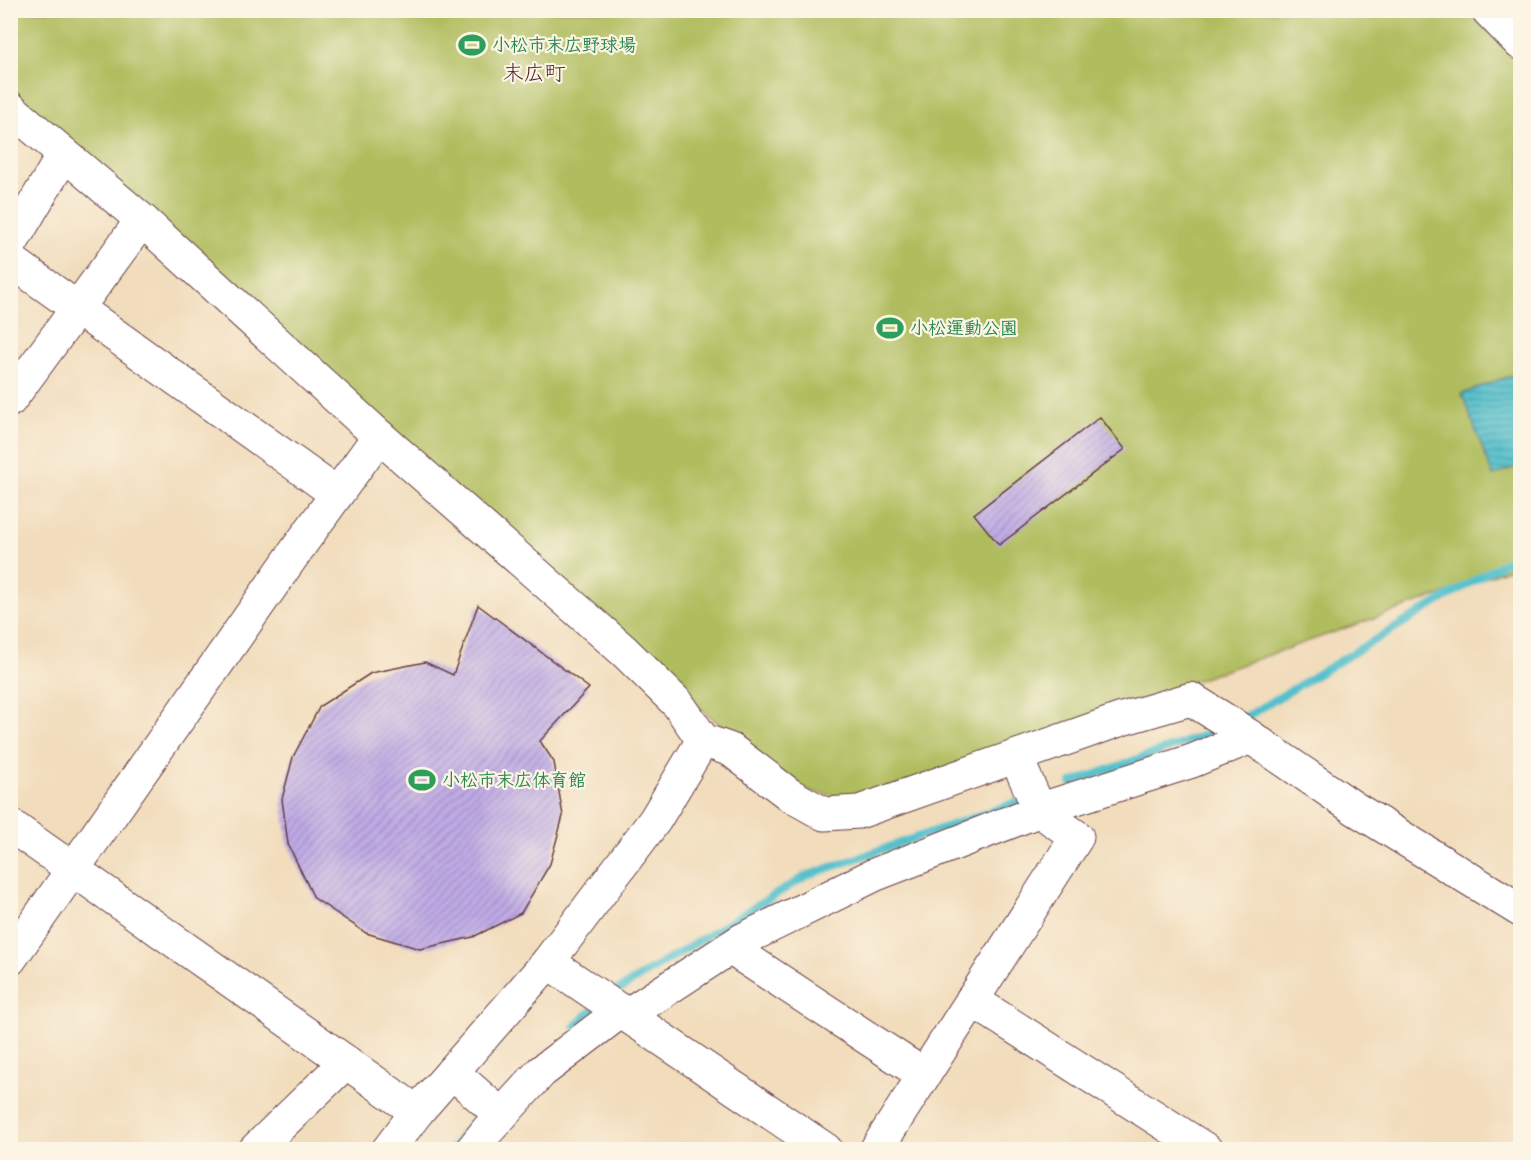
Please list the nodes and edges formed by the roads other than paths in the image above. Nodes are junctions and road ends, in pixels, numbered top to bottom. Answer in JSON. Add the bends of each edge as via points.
{"nodes":[{"id":1,"x":1488,"y":10,"type":"edge"},
{"id":2,"x":1521,"y":44,"type":"edge"},
{"id":3,"x":10,"y":108,"type":"edge"},
{"id":4,"x":64,"y":154,"type":"junction"},
{"id":5,"x":142,"y":220,"type":"junction"},
{"id":6,"x":10,"y":245,"type":"edge"},
{"id":7,"x":10,"y":260,"type":"edge"},
{"id":8,"x":78,"y":307,"type":"junction"},
{"id":9,"x":10,"y":400,"type":"edge"},
{"id":10,"x":379,"y":436,"type":"junction"},
{"id":11,"x":337,"y":494,"type":"junction"},
{"id":12,"x":1251,"y":737,"type":"junction"},
{"id":13,"x":703,"y":740,"type":"junction"},
{"id":14,"x":1030,"y":789,"type":"junction"},
{"id":15,"x":10,"y":825,"type":"edge"},
{"id":16,"x":73,"y":869,"type":"junction"},
{"id":17,"x":1521,"y":910,"type":"edge"},
{"id":18,"x":730,"y":948,"type":"junction"},
{"id":19,"x":10,"y":958,"type":"edge"},
{"id":20,"x":548,"y":962,"type":"junction"},
{"id":21,"x":972,"y":1000,"type":"junction"},
{"id":22,"x":624,"y":1013,"type":"junction"},
{"id":23,"x":346,"y":1062,"type":"junction"},
{"id":24,"x":452,"y":1072,"type":"junction"},
{"id":25,"x":924,"y":1075,"type":"junction"},
{"id":26,"x":492,"y":1108,"type":"junction"},
{"id":27,"x":417,"y":1112,"type":"junction"},
{"id":28,"x":255,"y":1149,"type":"edge"},
{"id":29,"x":388,"y":1149,"type":"edge"},
{"id":30,"x":472,"y":1149,"type":"edge"},
{"id":31,"x":826,"y":1149,"type":"edge"},
{"id":32,"x":876,"y":1149,"type":"edge"},
{"id":33,"x":1206,"y":1149,"type":"edge"}],
"edges":[{"from":1,"to":2,"type":"street"},
{"from":3,"to":4,"type":"street"},
{"from":4,"to":5,"type":"street"},
{"from":4,"to":6,"type":"street"},
{"from":5,"to":8,"type":"street"},
{"from":5,"to":10,"type":"street"},
{"from":7,"to":8,"type":"street"},
{"from":8,"to":9,"type":"street"},
{"from":8,"to":11,"type":"street"},
{"from":10,"to":11,"type":"street"},
{"from":10,"to":13,"type":"street","via":[[624,651],[678,704]]},
{"from":11,"to":16,"type":"street"},
{"from":12,"to":14,"type":"street","via":[[1192,761]]},
{"from":12,"to":14,"type":"street","via":[[1191,699],[1122,719]]},
{"from":12,"to":17,"type":"street","via":[[1354,808]]},
{"from":13,"to":14,"type":"street","via":[[731,750],[790,795],[824,814]]},
{"from":13,"to":20,"type":"street","via":[[655,820]]},
{"from":14,"to":18,"type":"street"},
{"from":14,"to":21,"type":"street","via":[[1077,837]]},
{"from":15,"to":16,"type":"street"},
{"from":16,"to":19,"type":"street"},
{"from":16,"to":23,"type":"street"},
{"from":18,"to":22,"type":"street"},
{"from":18,"to":25,"type":"street"},
{"from":20,"to":22,"type":"street"},
{"from":20,"to":24,"type":"street"},
{"from":21,"to":25,"type":"street"},
{"from":21,"to":33,"type":"street"},
{"from":22,"to":26,"type":"street"},
{"from":22,"to":31,"type":"street"},
{"from":23,"to":27,"type":"street"},
{"from":23,"to":28,"type":"street"},
{"from":24,"to":26,"type":"street"},
{"from":24,"to":27,"type":"street"},
{"from":25,"to":32,"type":"street"},
{"from":26,"to":30,"type":"street"},
{"from":27,"to":29,"type":"street"}]}
